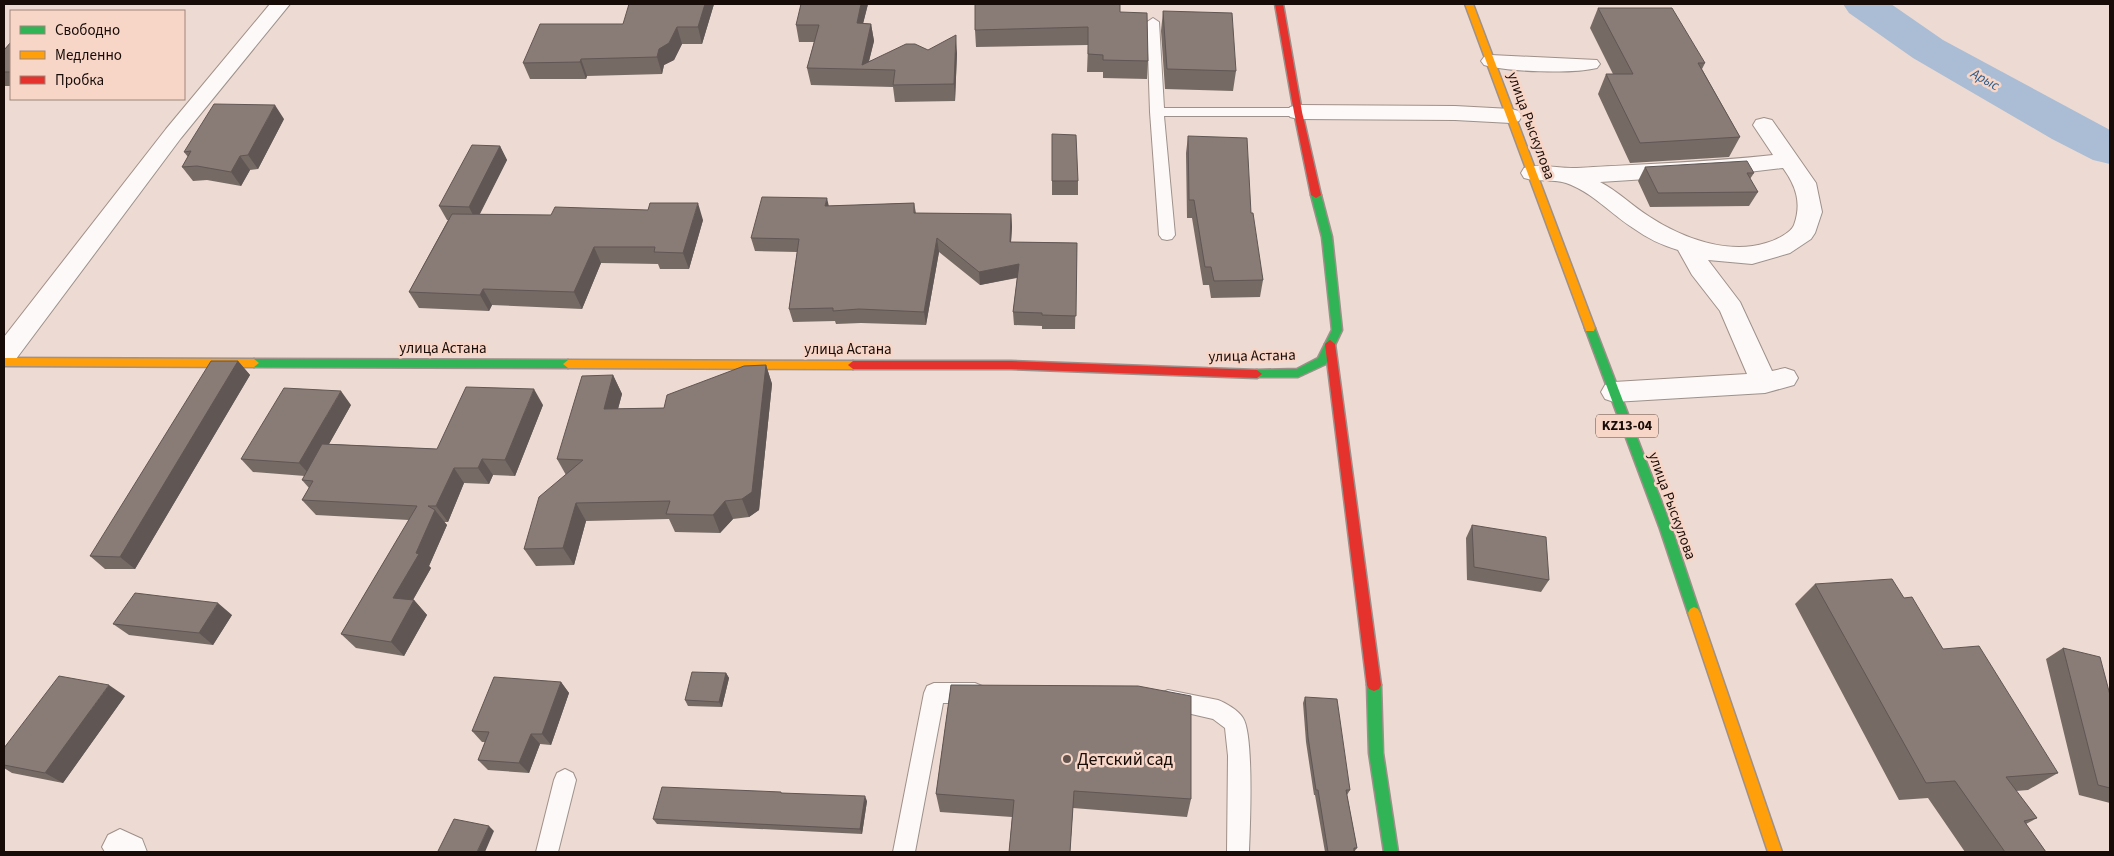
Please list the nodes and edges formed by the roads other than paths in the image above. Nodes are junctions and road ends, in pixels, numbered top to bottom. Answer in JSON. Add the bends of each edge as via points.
{"nodes":[{"id":1,"x":280,"y":4,"type":"edge"},
{"id":2,"x":1279,"y":4,"type":"edge"},
{"id":3,"x":1469,"y":4,"type":"edge"},
{"id":4,"x":1153,"y":22,"type":"dead end"},
{"id":5,"x":1490,"y":61,"type":"junction"},
{"id":6,"x":1590,"y":64,"type":"dead end"},
{"id":7,"x":1157,"y":112,"type":"junction"},
{"id":8,"x":1298,"y":112,"type":"junction"},
{"id":9,"x":1511,"y":116,"type":"junction"},
{"id":10,"x":1764,"y":125,"type":"dead end"},
{"id":11,"x":1789,"y":160,"type":"junction"},
{"id":12,"x":1532,"y":173,"type":"junction"},
{"id":13,"x":1570,"y":176,"type":"junction"},
{"id":14,"x":1166,"y":235,"type":"dead end"},
{"id":15,"x":1686,"y":244,"type":"junction"},
{"id":16,"x":1330,"y":344,"type":"junction"},
{"id":17,"x":4,"y":356,"type":"edge"},
{"id":18,"x":4,"y":362,"type":"edge"},
{"id":19,"x":1614,"y":392,"type":"junction"},
{"id":20,"x":992,"y":693,"type":"edge"},
{"id":21,"x":1145,"y":695,"type":"edge"},
{"id":22,"x":565,"y":780,"type":"dead end"},
{"id":23,"x":547,"y":852,"type":"edge"},
{"id":24,"x":904,"y":852,"type":"edge"},
{"id":25,"x":1238,"y":852,"type":"edge"},
{"id":26,"x":1392,"y":852,"type":"edge"},
{"id":27,"x":1776,"y":852,"type":"edge"}],
"edges":[{"from":1,"to":17,"type":"street","via":[[163,148]]},
{"from":2,"to":8,"type":"street","name":"улица Астана"},
{"from":3,"to":5,"type":"street","name":"улица Рыскулова","number":"KZ13-04"},
{"from":4,"to":7,"type":"lane"},
{"from":5,"to":6,"type":"street"},
{"from":5,"to":9,"type":"street","name":"улица Рыскулова","number":"KZ13-04"},
{"from":7,"to":8,"type":"lane"},
{"from":7,"to":14,"type":"lane"},
{"from":8,"to":9,"type":"street"},
{"from":8,"to":16,"type":"street","name":"улица Астана","via":[[1328,237],[1338,330]]},
{"from":9,"to":12,"type":"street","name":"улица Рыскулова","number":"KZ13-04"},
{"from":10,"to":11,"type":"street"},
{"from":11,"to":13,"type":"street"},
{"from":11,"to":15,"type":"street","via":[[1805,183],[1810,212],[1803,233],[1781,247],[1752,256],[1708,252]]},
{"from":12,"to":13,"type":"street"},
{"from":12,"to":19,"type":"street","name":"улица Рыскулова","number":"KZ13-04"},
{"from":13,"to":15,"type":"street","via":[[1603,193],[1664,237]]},
{"from":15,"to":19,"type":"street","via":[[1731,308],[1748,352],[1775,380]]},
{"from":16,"to":18,"type":"street","name":"улица Астана","via":[[1322,361],[1298,372],[1262,374],[1011,365]]},
{"from":16,"to":26,"type":"street","via":[[1374,680],[1376,753]]},
{"from":19,"to":27,"type":"street","name":"улица Рыскулова","number":"KZ13-04","via":[[1666,529]]},
{"from":20,"to":24,"type":"lane","via":[[934,692]]},
{"from":21,"to":25,"type":"lane","via":[[1218,710],[1235,723],[1239,756]]},
{"from":22,"to":23,"type":"lane"}]}
